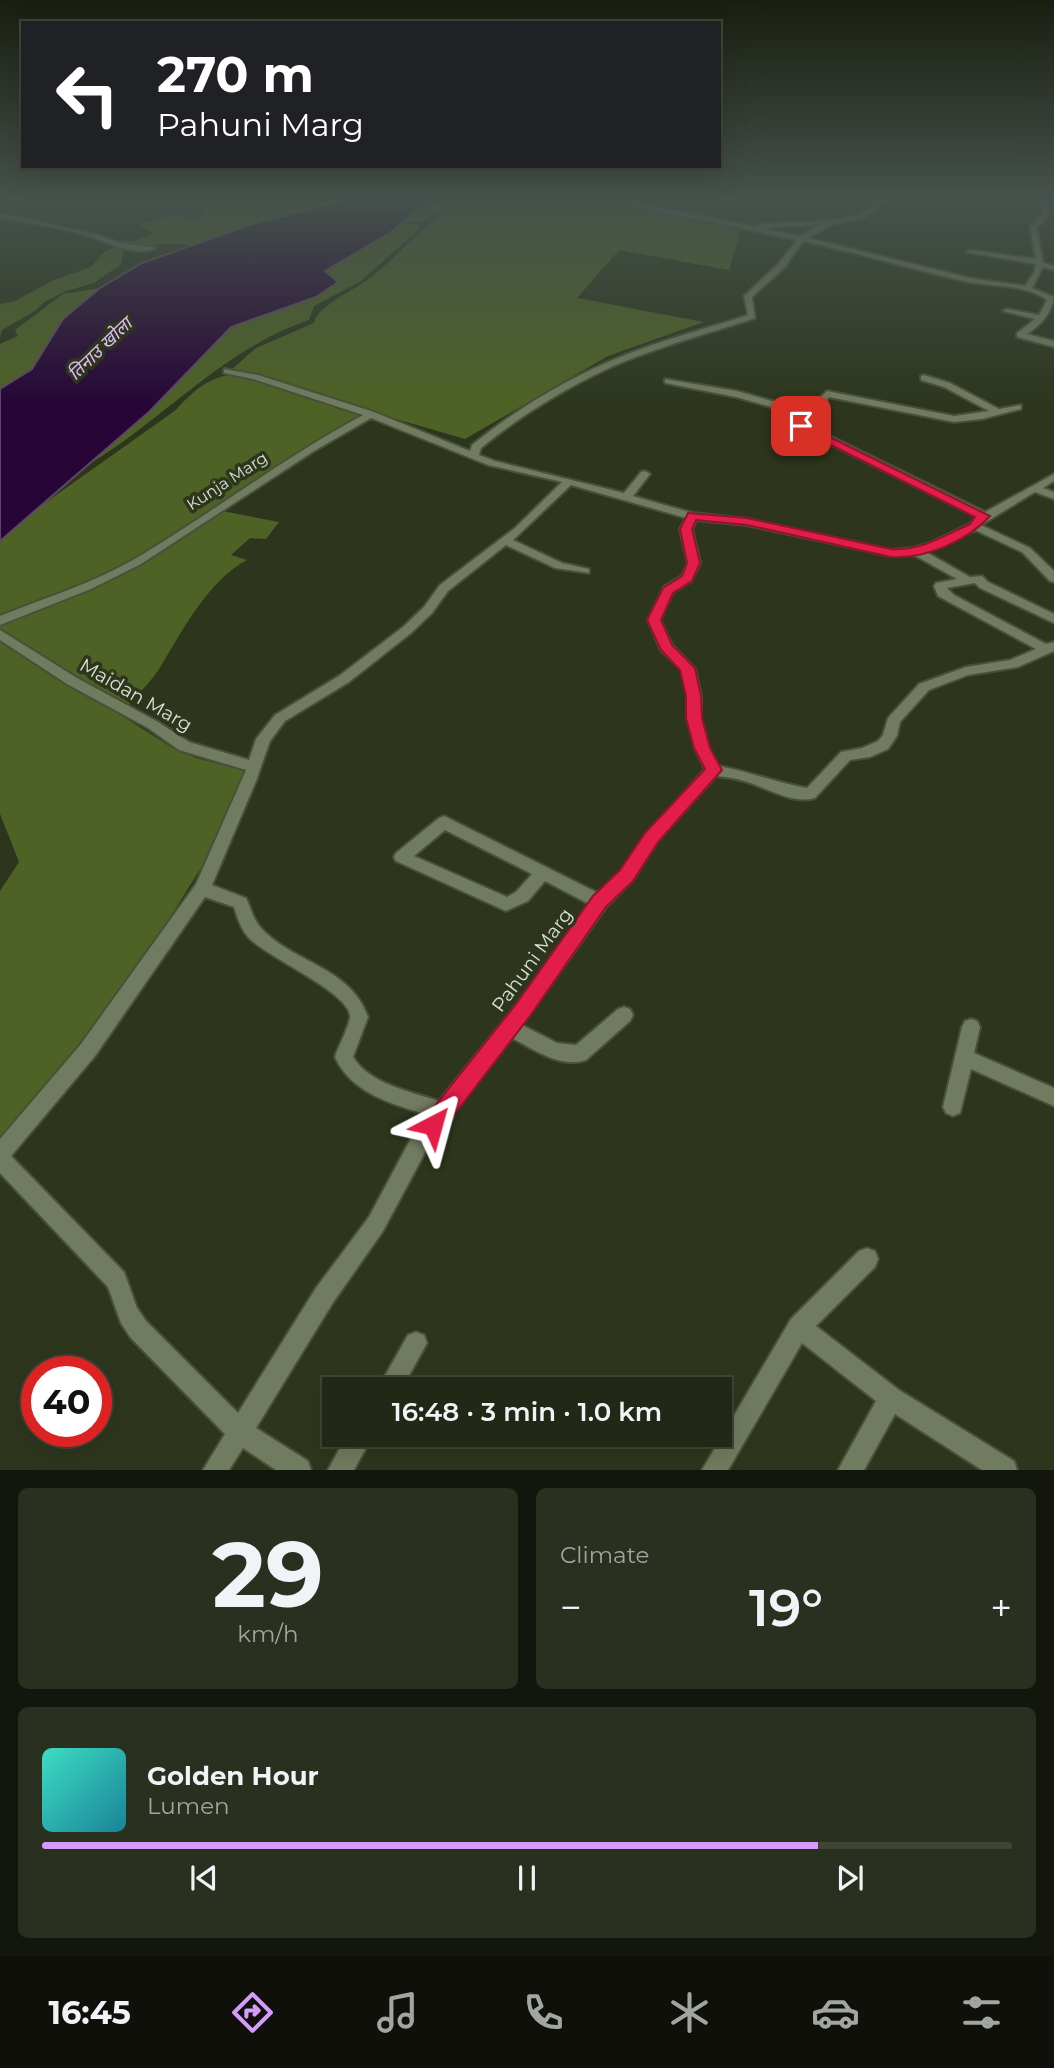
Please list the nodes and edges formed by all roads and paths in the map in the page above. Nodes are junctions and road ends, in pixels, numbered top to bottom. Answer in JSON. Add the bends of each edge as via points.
{"nodes":[{"id":1,"x":779,"y":267,"type":"edge"},
{"id":2,"x":922,"y":267,"type":"edge"},
{"id":3,"x":1039,"y":267,"type":"edge"},
{"id":4,"x":1027,"y":289,"type":"junction"},
{"id":5,"x":1052,"y":297,"type":"edge"},
{"id":6,"x":1007,"y":311,"type":"dead end"},
{"id":7,"x":1047,"y":314,"type":"edge"},
{"id":8,"x":1054,"y":344,"type":"edge"},
{"id":9,"x":227,"y":371,"type":"dead end"},
{"id":10,"x":925,"y":378,"type":"dead end"},
{"id":11,"x":667,"y":381,"type":"dead end"},
{"id":12,"x":1018,"y":407,"type":"dead end"},
{"id":13,"x":997,"y":412,"type":"junction"},
{"id":14,"x":371,"y":414,"type":"junction"},
{"id":15,"x":809,"y":415,"type":"junction"},
{"id":16,"x":474,"y":456,"type":"junction"},
{"id":17,"x":646,"y":474,"type":"dead end"},
{"id":18,"x":1054,"y":477,"type":"edge"},
{"id":19,"x":569,"y":481,"type":"junction"},
{"id":20,"x":1033,"y":488,"type":"junction"},
{"id":21,"x":626,"y":496,"type":"junction"},
{"id":22,"x":1054,"y":496,"type":"edge"},
{"id":23,"x":692,"y":516,"type":"junction"},
{"id":24,"x":980,"y":521,"type":"junction"},
{"id":25,"x":506,"y":541,"type":"junction"},
{"id":26,"x":918,"y":552,"type":"junction"},
{"id":27,"x":585,"y":571,"type":"dead end"},
{"id":28,"x":1054,"y":578,"type":"edge"},
{"id":29,"x":967,"y":580,"type":"junction"},
{"id":30,"x":1054,"y":619,"type":"edge"},
{"id":31,"x":0,"y":621,"type":"edge"},
{"id":32,"x":0,"y":634,"type":"edge"},
{"id":33,"x":1051,"y":648,"type":"edge"},
{"id":34,"x":254,"y":768,"type":"junction"},
{"id":35,"x":713,"y":770,"type":"junction"},
{"id":36,"x":542,"y":873,"type":"junction"},
{"id":37,"x":203,"y":887,"type":"junction"},
{"id":38,"x":600,"y":902,"type":"junction"},
{"id":39,"x":624,"y":1015,"type":"dead end"},
{"id":40,"x":971,"y":1027,"type":"dead end"},
{"id":41,"x":509,"y":1028,"type":"junction"},
{"id":42,"x":964,"y":1057,"type":"junction"},
{"id":43,"x":1054,"y":1097,"type":"edge"},
{"id":44,"x":953,"y":1107,"type":"dead end"},
{"id":45,"x":445,"y":1112,"type":"junction"},
{"id":46,"x":0,"y":1157,"type":"edge"},
{"id":47,"x":867,"y":1259,"type":"dead end"},
{"id":48,"x":799,"y":1327,"type":"junction"},
{"id":49,"x":416,"y":1343,"type":"dead end"},
{"id":50,"x":396,"y":1377,"type":"edge"},
{"id":51,"x":891,"y":1398,"type":"junction"},
{"id":52,"x":240,"y":1432,"type":"junction"},
{"id":53,"x":354,"y":1447,"type":"edge"},
{"id":54,"x":215,"y":1469,"type":"edge"},
{"id":55,"x":299,"y":1469,"type":"edge"},
{"id":56,"x":340,"y":1469,"type":"edge"},
{"id":57,"x":714,"y":1469,"type":"edge"},
{"id":58,"x":850,"y":1469,"type":"edge"},
{"id":59,"x":1005,"y":1469,"type":"edge"}],
"edges":[{"from":1,"to":16,"type":"street","via":[[748,296],[752,316],[600,369],[509,420],[476,447]]},
{"from":2,"to":4,"type":"street"},
{"from":3,"to":4,"type":"street"},
{"from":4,"to":5,"type":"street"},
{"from":5,"to":7,"type":"street"},
{"from":6,"to":7,"type":"street"},
{"from":7,"to":8,"type":"street","via":[[1020,335]]},
{"from":9,"to":14,"type":"street"},
{"from":10,"to":13,"type":"street"},
{"from":11,"to":15,"type":"street","via":[[737,394]]},
{"from":12,"to":13,"type":"street"},
{"from":13,"to":15,"type":"street","via":[[954,419],[827,394]]},
{"from":14,"to":16,"type":"street"},
{"from":14,"to":31,"type":"street","name":"Kunja Marg","via":[[115,574]]},
{"from":15,"to":24,"type":"street","via":[[801,426]]},
{"from":16,"to":19,"type":"street"},
{"from":17,"to":21,"type":"street"},
{"from":18,"to":20,"type":"street"},
{"from":19,"to":21,"type":"street"},
{"from":19,"to":25,"type":"street"},
{"from":20,"to":22,"type":"street"},
{"from":20,"to":24,"type":"street"},
{"from":21,"to":23,"type":"street"},
{"from":23,"to":26,"type":"street","via":[[747,522],[891,553]]},
{"from":23,"to":35,"type":"street","via":[[686,529],[694,563],[687,578],[668,590],[654,620],[666,647],[688,668],[694,718]]},
{"from":24,"to":26,"type":"street"},
{"from":24,"to":28,"type":"street","via":[[1026,550]]},
{"from":25,"to":27,"type":"street","via":[[559,566]]},
{"from":25,"to":34,"type":"street","via":[[461,573],[428,610],[371,659],[280,718],[262,739]]},
{"from":26,"to":29,"type":"street"},
{"from":29,"to":30,"type":"street","via":[[978,579]]},
{"from":29,"to":33,"type":"street","via":[[939,589]]},
{"from":32,"to":34,"type":"street","name":"Maidan Marg","via":[[184,746]]},
{"from":33,"to":35,"type":"street","via":[[1013,664],[966,671],[924,687],[894,721],[883,745],[846,756],[810,793]]},
{"from":34,"to":37,"type":"street"},
{"from":35,"to":38,"type":"street","name":"Pahuni Marg","via":[[652,838],[627,876]]},
{"from":36,"to":36,"type":"street","via":[[515,902],[506,904],[402,857],[444,822]]},
{"from":36,"to":38,"type":"street"},
{"from":37,"to":45,"type":"street","via":[[240,904],[255,933],[354,1002],[359,1017],[344,1057],[351,1071],[398,1096]]},
{"from":37,"to":46,"type":"street","via":[[88,1050]]},
{"from":38,"to":41,"type":"street","name":"Pahuni Marg"},
{"from":39,"to":41,"type":"street","via":[[579,1054],[555,1051]]},
{"from":40,"to":42,"type":"street"},
{"from":41,"to":45,"type":"street","name":"Pahuni Marg"},
{"from":42,"to":43,"type":"street"},
{"from":42,"to":44,"type":"street"},
{"from":45,"to":52,"type":"street","name":"Pahuni Marg","via":[[422,1138],[376,1224],[324,1296]]},
{"from":46,"to":52,"type":"street","via":[[116,1280],[138,1329]]},
{"from":47,"to":48,"type":"street"},
{"from":48,"to":51,"type":"street"},
{"from":48,"to":57,"type":"street"},
{"from":49,"to":50,"type":"street"},
{"from":51,"to":58,"type":"street"},
{"from":51,"to":59,"type":"street"},
{"from":52,"to":54,"type":"street","name":"Pahuni Marg"},
{"from":52,"to":55,"type":"street"},
{"from":53,"to":56,"type":"street"}]}
